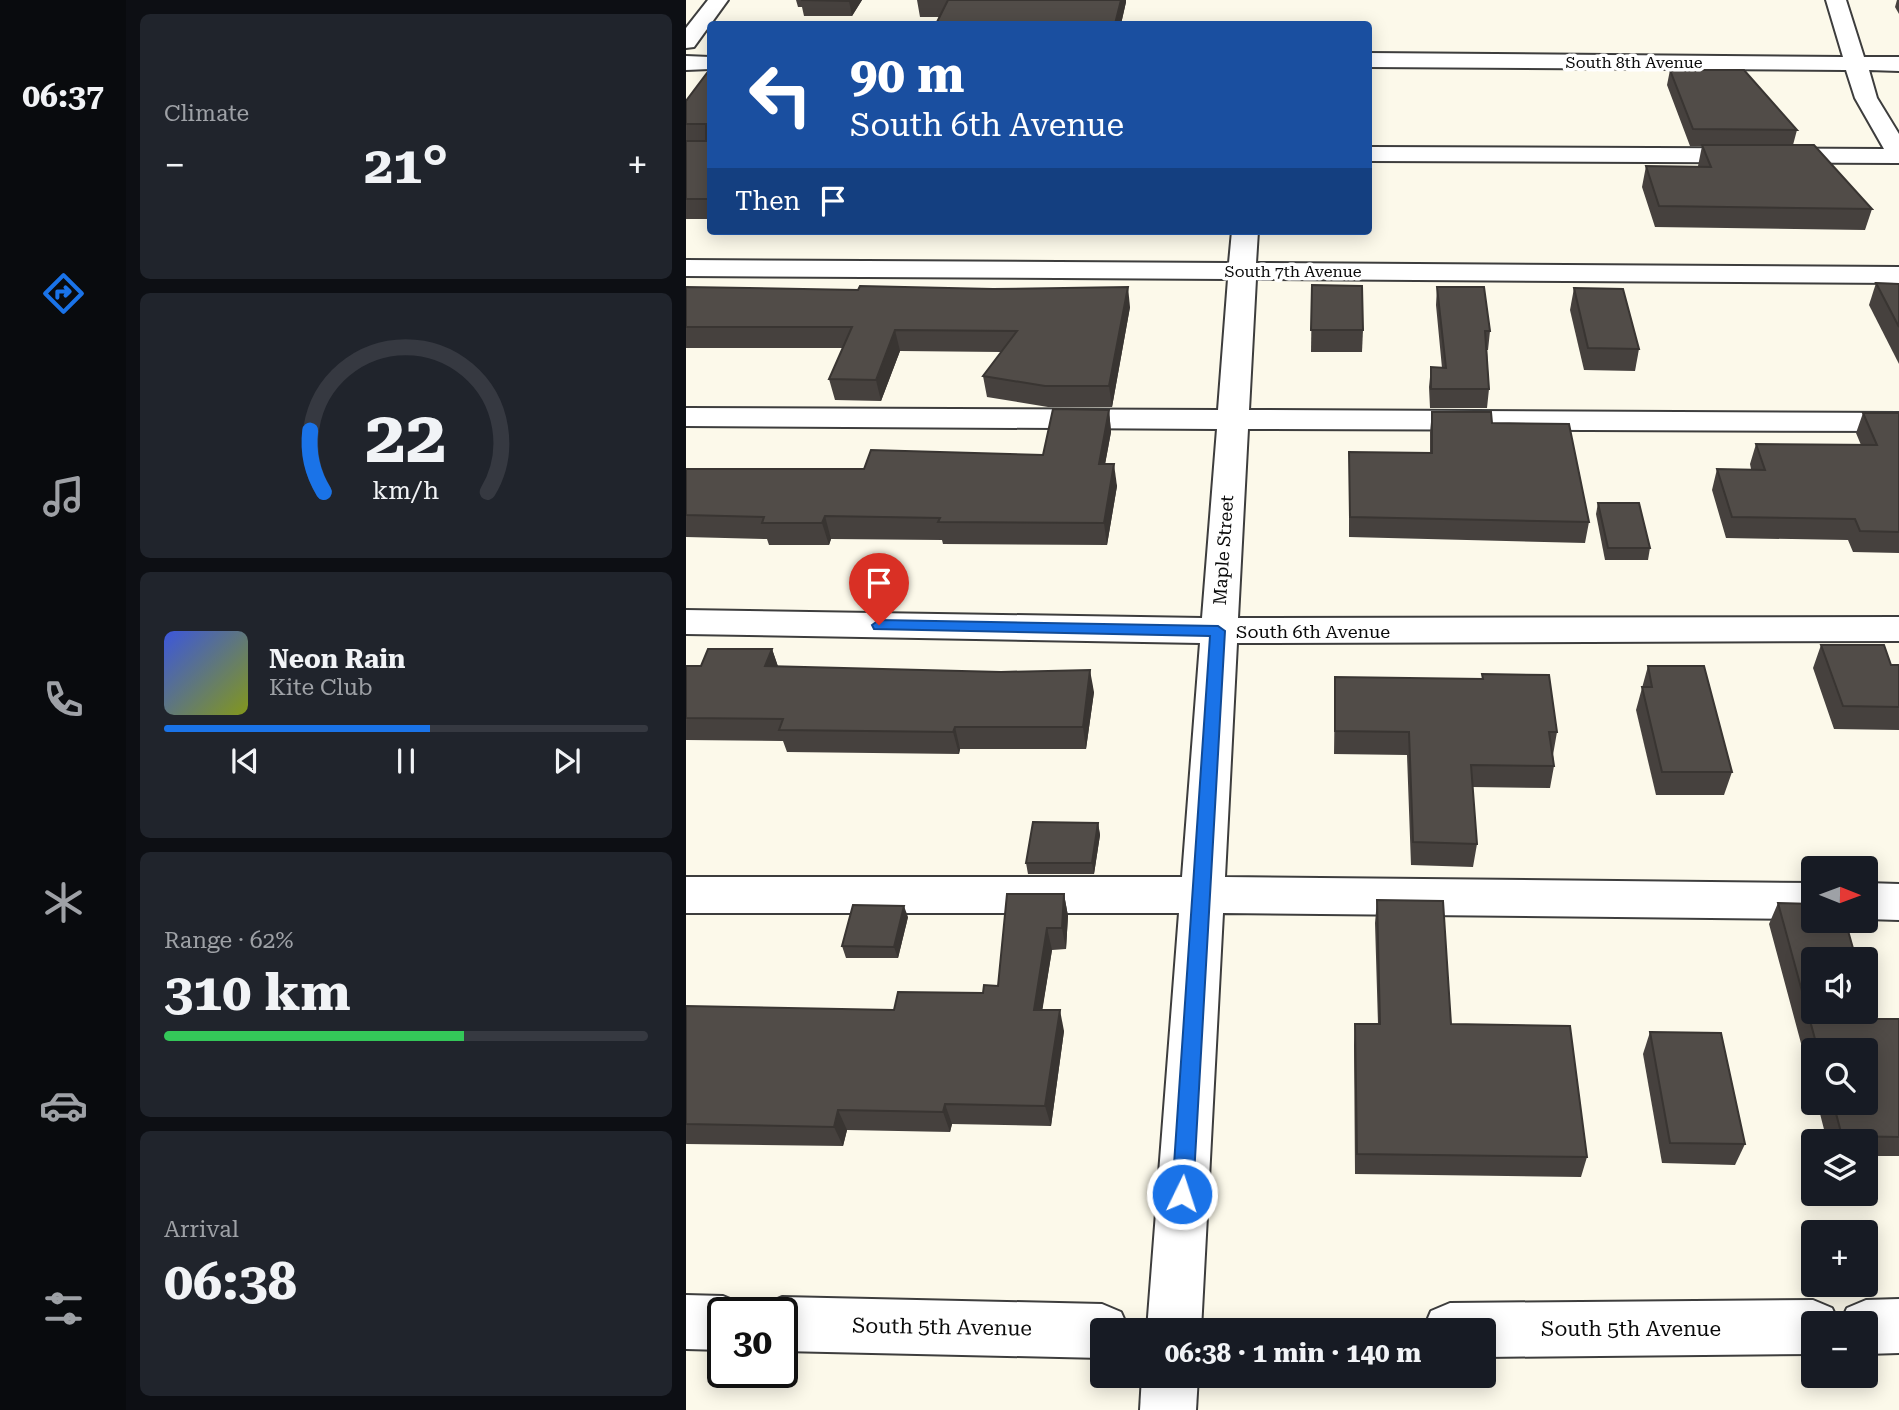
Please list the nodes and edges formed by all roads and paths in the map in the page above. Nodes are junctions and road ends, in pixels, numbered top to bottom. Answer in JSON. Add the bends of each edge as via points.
{"nodes":[{"id":1,"x":718,"y":0,"type":"edge"},
{"id":2,"x":1836,"y":0,"type":"edge"},
{"id":3,"x":686,"y":43,"type":"edge"},
{"id":4,"x":707,"y":44,"type":"edge"},
{"id":5,"x":1372,"y":60,"type":"edge"},
{"id":6,"x":686,"y":63,"type":"edge"},
{"id":7,"x":707,"y":63,"type":"edge"},
{"id":8,"x":1857,"y":64,"type":"junction"},
{"id":9,"x":1899,"y":64,"type":"edge"},
{"id":10,"x":1372,"y":154,"type":"edge"},
{"id":11,"x":1899,"y":155,"type":"edge"},
{"id":12,"x":1245,"y":235,"type":"edge"},
{"id":13,"x":686,"y":268,"type":"edge"},
{"id":14,"x":1241,"y":271,"type":"junction"},
{"id":15,"x":1899,"y":275,"type":"edge"},
{"id":16,"x":686,"y":417,"type":"edge"},
{"id":17,"x":1231,"y":422,"type":"junction"},
{"id":18,"x":1899,"y":422,"type":"edge"},
{"id":19,"x":686,"y":622,"type":"edge"},
{"id":20,"x":1899,"y":629,"type":"edge"},
{"id":21,"x":1218,"y":631,"type":"junction"},
{"id":22,"x":686,"y":895,"type":"edge"},
{"id":23,"x":1201,"y":895,"type":"junction"},
{"id":24,"x":1801,"y":901,"type":"edge"},
{"id":25,"x":1878,"y":901,"type":"edge"},
{"id":26,"x":1899,"y":902,"type":"edge"},
{"id":27,"x":1175,"y":1318,"type":"edge"},
{"id":28,"x":686,"y":1322,"type":"edge"},
{"id":29,"x":707,"y":1323,"type":"edge"},
{"id":30,"x":798,"y":1324,"type":"edge"},
{"id":31,"x":1899,"y":1326,"type":"edge"},
{"id":32,"x":1801,"y":1327,"type":"edge"},
{"id":33,"x":1878,"y":1327,"type":"edge"},
{"id":34,"x":1496,"y":1330,"type":"edge"},
{"id":35,"x":1090,"y":1331,"type":"edge"},
{"id":36,"x":1169,"y":1388,"type":"edge"},
{"id":37,"x":1168,"y":1410,"type":"edge"}],
"edges":[{"from":1,"to":3,"type":"street"},
{"from":2,"to":8,"type":"street"},
{"from":3,"to":4,"type":"street"},
{"from":5,"to":8,"type":"street","name":"South 8th Avenue"},
{"from":6,"to":7,"type":"street"},
{"from":8,"to":9,"type":"street","name":"South 8th Avenue"},
{"from":8,"to":11,"type":"street","via":[[1866,98]]},
{"from":10,"to":11,"type":"street"},
{"from":12,"to":14,"type":"street","name":"Maple Street"},
{"from":13,"to":14,"type":"street","name":"South 7th Avenue"},
{"from":14,"to":15,"type":"street","name":"South 7th Avenue"},
{"from":14,"to":17,"type":"street","name":"Maple Street"},
{"from":16,"to":17,"type":"street"},
{"from":17,"to":18,"type":"street"},
{"from":17,"to":21,"type":"street","name":"Maple Street"},
{"from":19,"to":21,"type":"street","name":"South 6th Avenue"},
{"from":20,"to":21,"type":"street","name":"South 6th Avenue"},
{"from":21,"to":23,"type":"street","name":"Maple Street"},
{"from":22,"to":23,"type":"street"},
{"from":23,"to":24,"type":"street"},
{"from":23,"to":27,"type":"street","name":"Maple Street"},
{"from":25,"to":26,"type":"street"},
{"from":28,"to":29,"type":"street"},
{"from":30,"to":35,"type":"street","name":"South 5th Avenue"},
{"from":31,"to":33,"type":"street"},
{"from":32,"to":34,"type":"street","name":"South 5th Avenue"},
{"from":36,"to":37,"type":"street"}]}
